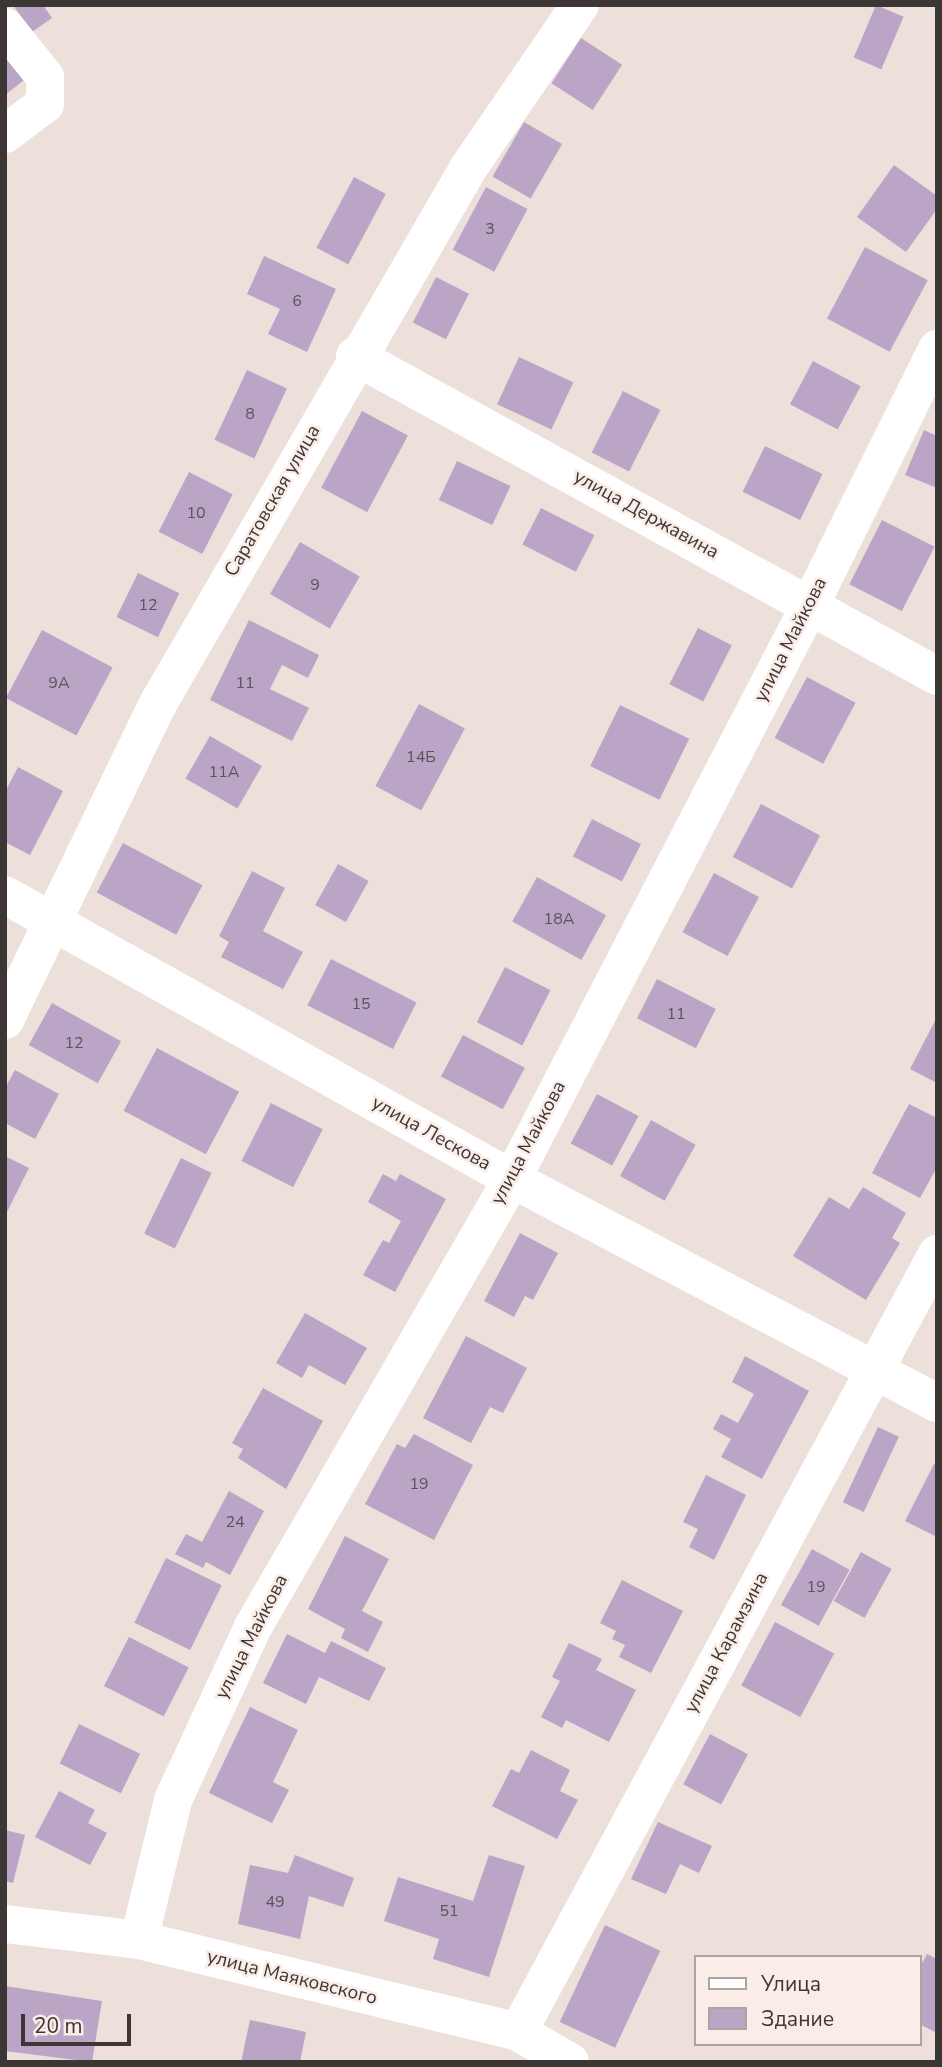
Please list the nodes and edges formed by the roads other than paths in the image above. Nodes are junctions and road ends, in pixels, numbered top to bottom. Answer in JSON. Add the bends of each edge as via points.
{"nodes":[{"id":1,"x":580,"y":5,"type":"edge"},
{"id":2,"x":5,"y":27,"type":"edge"},
{"id":3,"x":5,"y":134,"type":"edge"},
{"id":4,"x":937,"y":349,"type":"edge"},
{"id":5,"x":355,"y":356,"type":"junction"},
{"id":6,"x":810,"y":605,"type":"junction"},
{"id":7,"x":937,"y":676,"type":"edge"},
{"id":8,"x":5,"y":895,"type":"edge"},
{"id":9,"x":54,"y":922,"type":"junction"},
{"id":10,"x":5,"y":1020,"type":"edge"},
{"id":11,"x":512,"y":1179,"type":"junction"},
{"id":12,"x":937,"y":1254,"type":"edge"},
{"id":13,"x":873,"y":1369,"type":"junction"},
{"id":14,"x":937,"y":1403,"type":"edge"},
{"id":15,"x":5,"y":1924,"type":"edge"},
{"id":16,"x":139,"y":1940,"type":"junction"},
{"id":17,"x":518,"y":2032,"type":"junction"},
{"id":18,"x":570,"y":2062,"type":"edge"}],
"edges":[{"from":1,"to":5,"type":"street","name":"Саратовская улица","via":[[469,167]]},
{"from":2,"to":3,"type":"street","via":[[45,77],[45,104]]},
{"from":4,"to":6,"type":"street","name":"улица Майкова"},
{"from":5,"to":6,"type":"street","name":"улица Державина"},
{"from":5,"to":9,"type":"street","name":"Саратовская улица","via":[[159,702]]},
{"from":6,"to":7,"type":"street","name":"улица Державина"},
{"from":6,"to":11,"type":"street","name":"улица Майкова"},
{"from":8,"to":9,"type":"street","name":"улица Лескова"},
{"from":9,"to":10,"type":"street","name":"Саратовская улица"},
{"from":9,"to":11,"type":"street","name":"улица Лескова"},
{"from":11,"to":13,"type":"street","name":"улица Лескова"},
{"from":11,"to":16,"type":"street","name":"улица Майкова","via":[[253,1627],[173,1800]]},
{"from":12,"to":13,"type":"street","name":"улица Карамзина"},
{"from":13,"to":14,"type":"street","name":"улица Лескова"},
{"from":13,"to":17,"type":"street","name":"улица Карамзина"},
{"from":15,"to":16,"type":"street","name":"улица Маяковского"},
{"from":16,"to":17,"type":"street","name":"улица Маяковского"},
{"from":17,"to":18,"type":"street","name":"улица Маяковского"}]}
